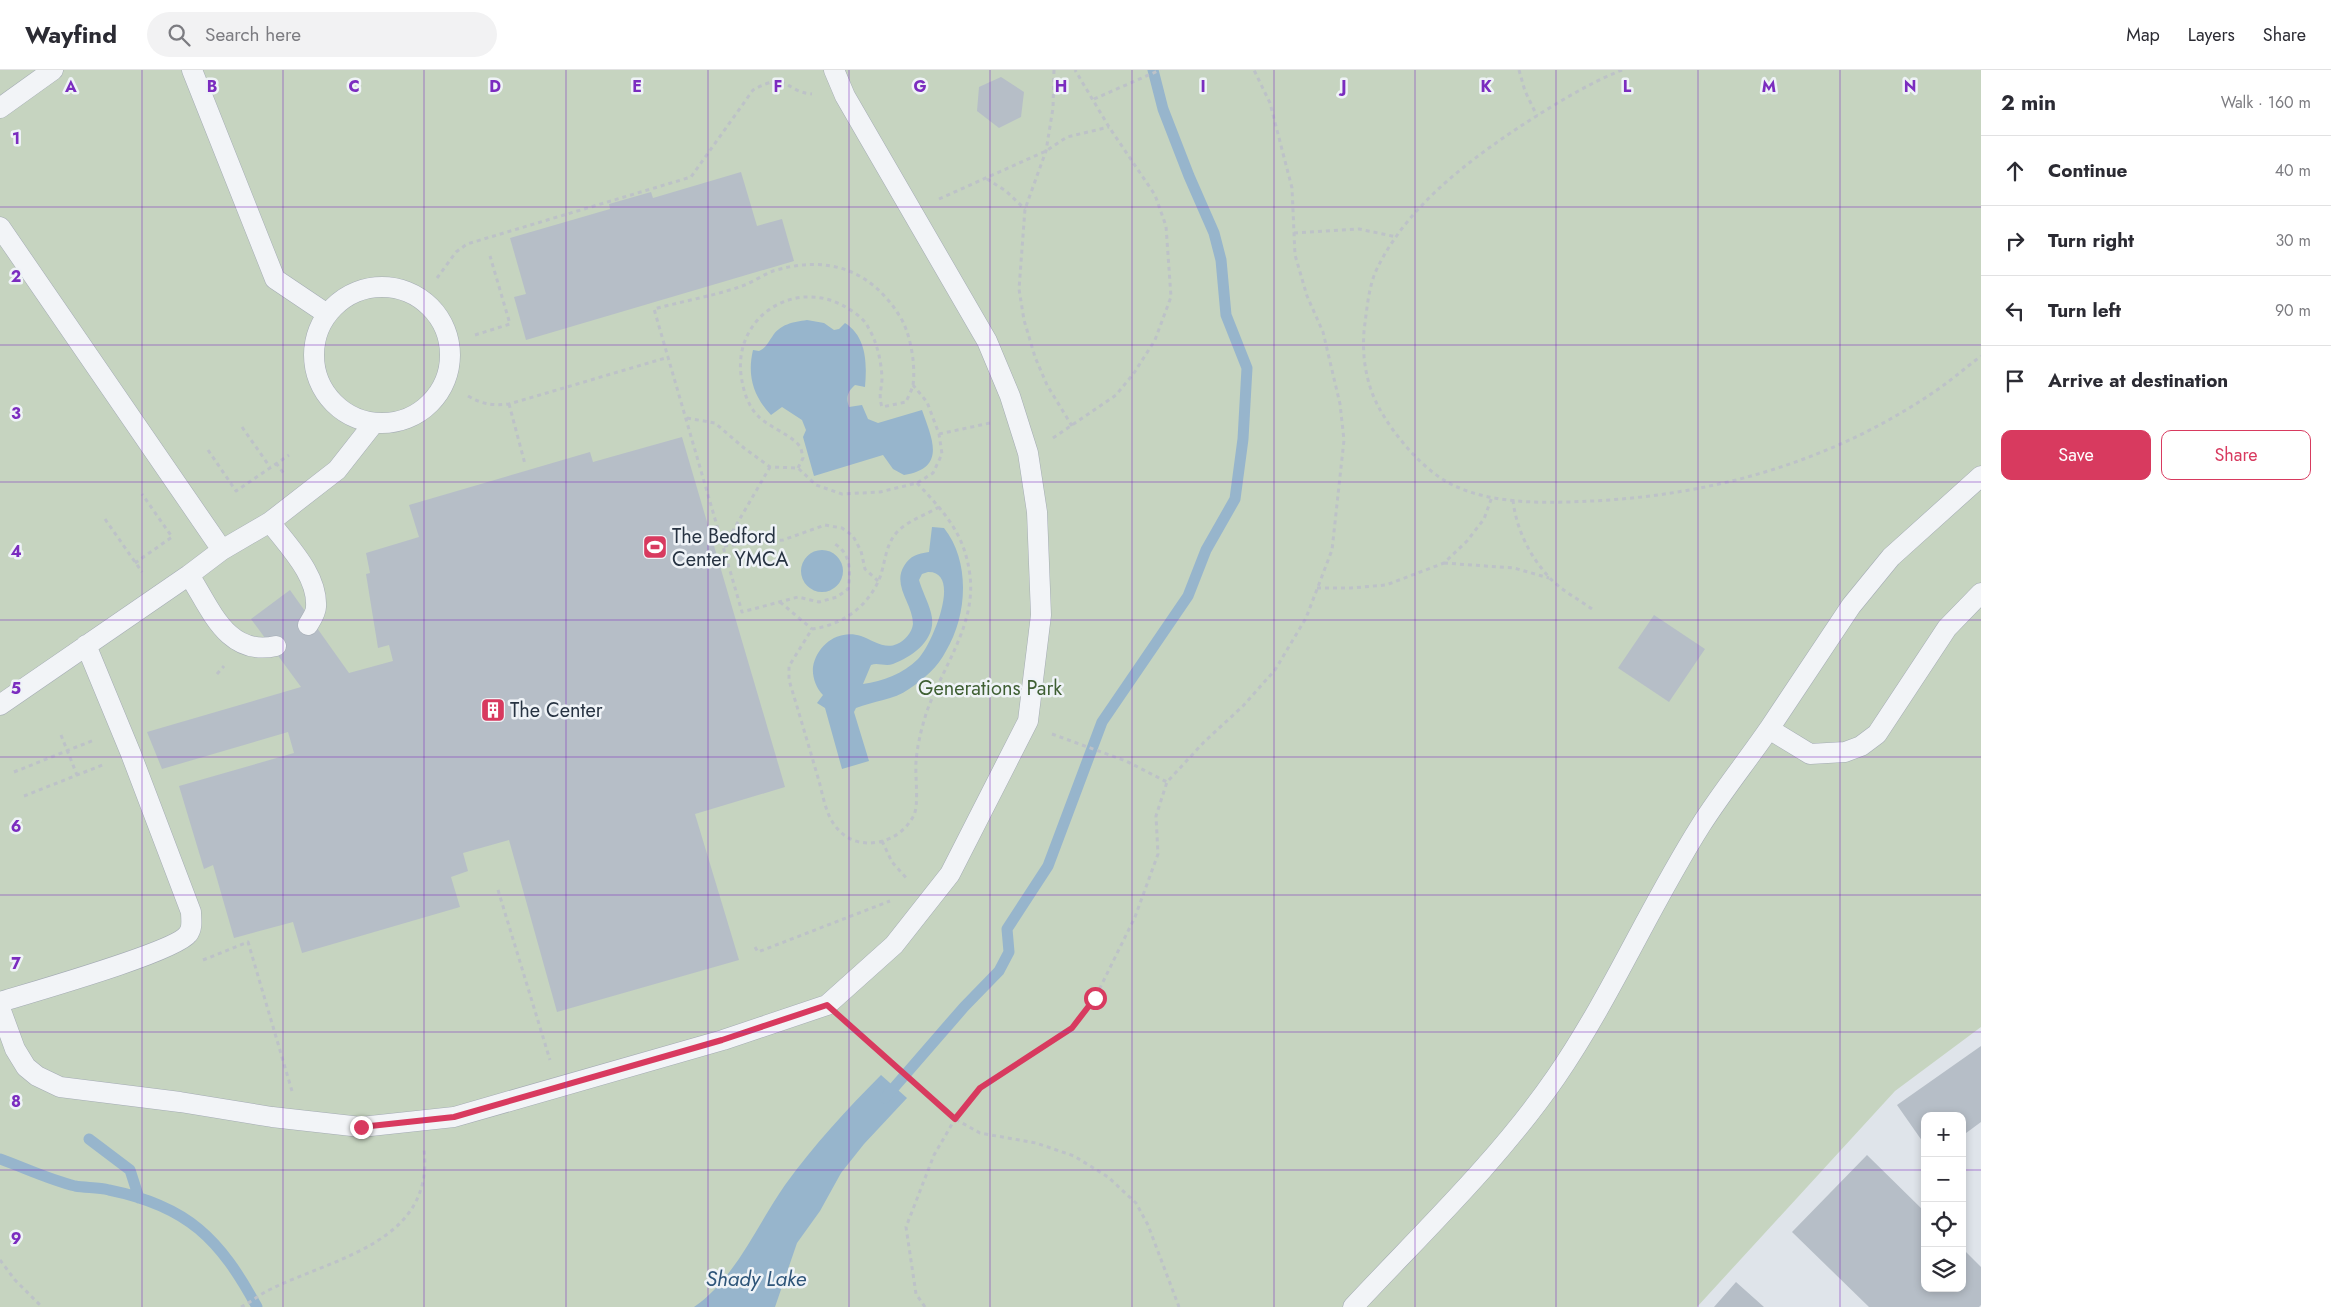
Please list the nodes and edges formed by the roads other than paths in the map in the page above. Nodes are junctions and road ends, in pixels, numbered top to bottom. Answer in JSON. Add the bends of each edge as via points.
{"nodes":[{"id":1,"x":53,"y":70,"type":"edge"},
{"id":2,"x":192,"y":70,"type":"edge"},
{"id":3,"x":834,"y":70,"type":"edge"},
{"id":4,"x":0,"y":108,"type":"edge"},
{"id":5,"x":0,"y":227,"type":"edge"},
{"id":6,"x":327,"y":314,"type":"junction"},
{"id":7,"x":374,"y":423,"type":"junction"},
{"id":8,"x":1981,"y":476,"type":"edge"},
{"id":9,"x":270,"y":522,"type":"junction"},
{"id":10,"x":222,"y":550,"type":"junction"},
{"id":11,"x":189,"y":575,"type":"junction"},
{"id":12,"x":1981,"y":593,"type":"edge"},
{"id":13,"x":308,"y":625,"type":"dead end"},
{"id":14,"x":86,"y":645,"type":"junction"},
{"id":15,"x":276,"y":646,"type":"dead end"},
{"id":16,"x":0,"y":705,"type":"edge"},
{"id":17,"x":1769,"y":729,"type":"junction"},
{"id":18,"x":0,"y":1002,"type":"edge"},
{"id":19,"x":0,"y":1008,"type":"edge"},
{"id":20,"x":1353,"y":1307,"type":"edge"}],
"edges":[{"from":1,"to":4,"type":"lane"},
{"from":2,"to":6,"type":"lane","via":[[275,279]]},
{"from":3,"to":19,"type":"lane","via":[[845,96],[987,341],[1010,396],[1028,453],[1037,512],[1041,615],[1028,721],[950,874],[894,945],[827,1005],[722,1040],[454,1117],[361,1127],[60,1087],[26,1067],[15,1049]]},
{"from":5,"to":10,"type":"lane"},
{"from":6,"to":7,"type":"lane","via":[[317,333],[313,355],[316,376],[325,394],[338,408],[355,419]]},
{"from":6,"to":7,"type":"lane","via":[[344,298],[366,289],[390,287],[413,294],[432,308],[445,328],[450,351],[448,374],[437,396],[413,416],[398,422]]},
{"from":7,"to":9,"type":"lane","via":[[337,470]]},
{"from":8,"to":17,"type":"lane","via":[[1891,557],[1851,606]]},
{"from":9,"to":10,"type":"lane"},
{"from":9,"to":13,"type":"lane","via":[[299,561],[315,593],[316,609]]},
{"from":10,"to":11,"type":"lane"},
{"from":11,"to":14,"type":"lane"},
{"from":11,"to":15,"type":"lane","via":[[226,633],[239,643],[254,647]]},
{"from":12,"to":17,"type":"lane","via":[[1947,628],[1877,734],[1861,746],[1845,752],[1810,754]]},
{"from":14,"to":16,"type":"lane"},
{"from":14,"to":18,"type":"lane","via":[[192,924],[188,935],[172,945]]},
{"from":17,"to":20,"type":"lane","via":[[1701,824],[1612,987],[1556,1077],[1476,1176]]}]}
